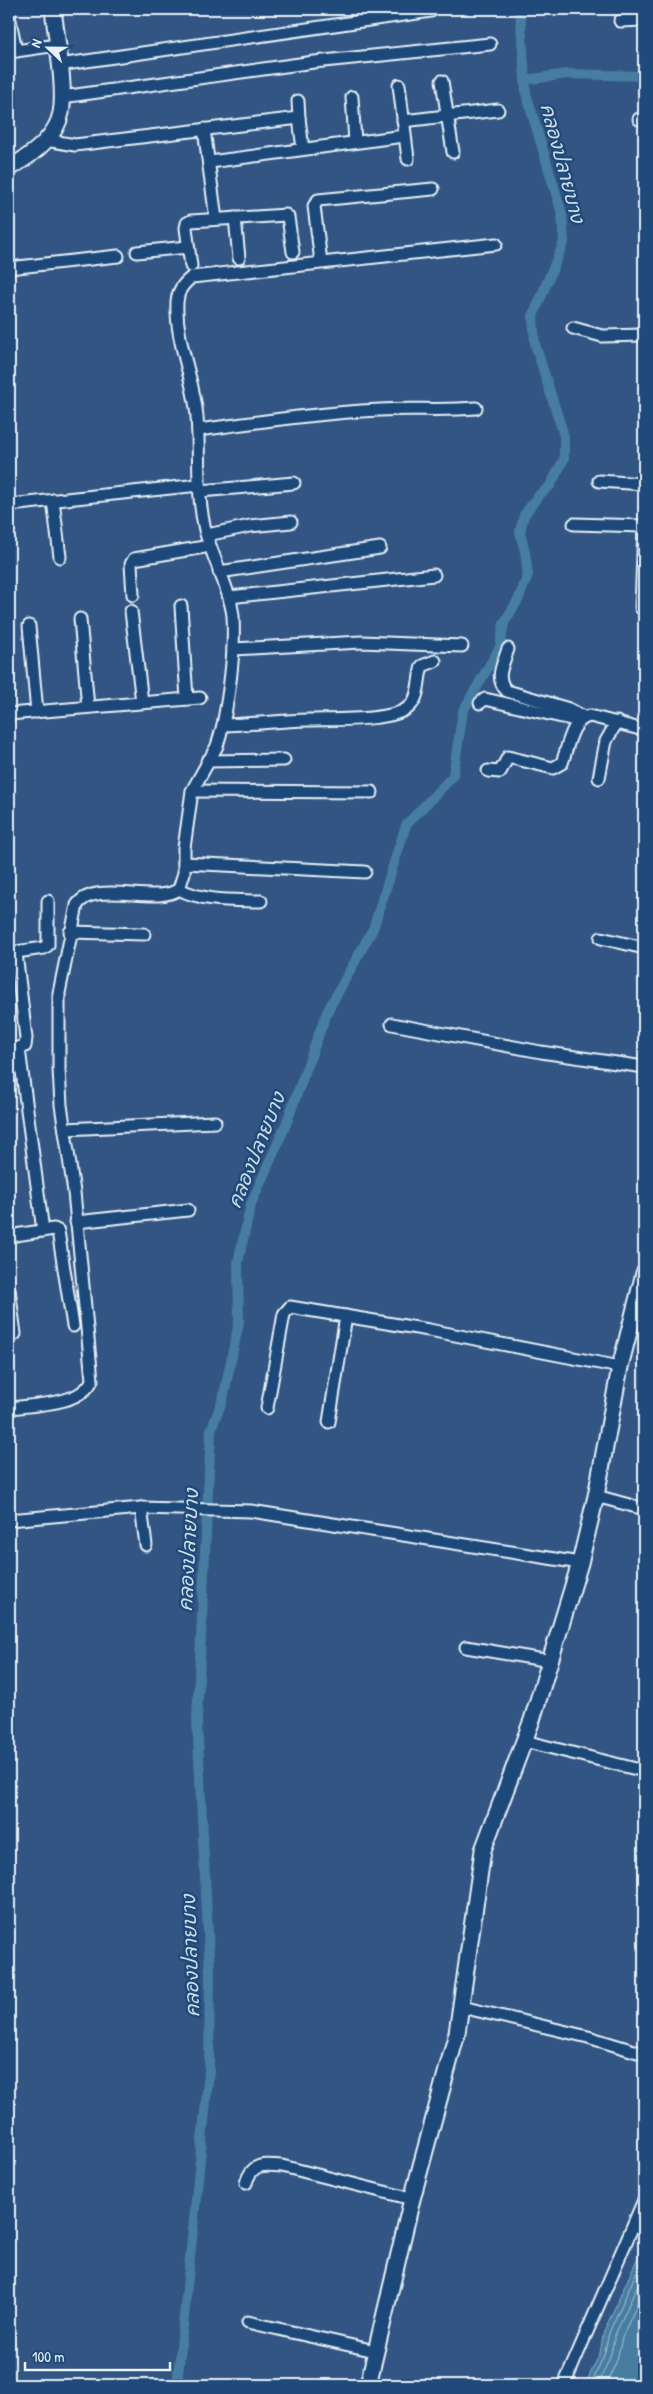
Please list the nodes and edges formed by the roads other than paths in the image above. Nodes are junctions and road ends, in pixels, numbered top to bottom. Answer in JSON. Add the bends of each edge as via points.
{"nodes":[{"id":1,"x":53,"y":9,"type":"edge"},
{"id":2,"x":431,"y":10,"type":"dead end"},
{"id":3,"x":9,"y":15,"type":"edge"},
{"id":4,"x":644,"y":20,"type":"edge"},
{"id":5,"x":620,"y":21,"type":"dead end"},
{"id":6,"x":490,"y":44,"type":"dead end"},
{"id":7,"x":57,"y":45,"type":"junction"},
{"id":8,"x":12,"y":52,"type":"edge"},
{"id":9,"x":59,"y":65,"type":"junction"},
{"id":10,"x":442,"y":81,"type":"dead end"},
{"id":11,"x":399,"y":85,"type":"dead end"},
{"id":12,"x":62,"y":97,"type":"junction"},
{"id":13,"x":352,"y":97,"type":"dead end"},
{"id":14,"x":298,"y":101,"type":"dead end"},
{"id":15,"x":498,"y":110,"type":"dead end"},
{"id":16,"x":449,"y":116,"type":"junction"},
{"id":17,"x":299,"y":118,"type":"junction"},
{"id":18,"x":403,"y":121,"type":"junction"},
{"id":19,"x":204,"y":129,"type":"junction"},
{"id":20,"x":404,"y":136,"type":"junction"},
{"id":21,"x":46,"y":140,"type":"junction"},
{"id":22,"x":355,"y":142,"type":"junction"},
{"id":23,"x":303,"y":150,"type":"junction"},
{"id":24,"x":453,"y":152,"type":"dead end"},
{"id":25,"x":408,"y":159,"type":"dead end"},
{"id":26,"x":210,"y":162,"type":"junction"},
{"id":27,"x":9,"y":168,"type":"edge"},
{"id":28,"x":433,"y":189,"type":"dead end"},
{"id":29,"x":216,"y":218,"type":"junction"},
{"id":30,"x":235,"y":218,"type":"junction"},
{"id":31,"x":496,"y":244,"type":"dead end"},
{"id":32,"x":188,"y":248,"type":"junction"},
{"id":33,"x":137,"y":252,"type":"dead end"},
{"id":34,"x":293,"y":252,"type":"dead end"},
{"id":35,"x":118,"y":256,"type":"dead end"},
{"id":36,"x":239,"y":258,"type":"dead end"},
{"id":37,"x":321,"y":262,"type":"junction"},
{"id":38,"x":191,"y":266,"type":"dead end"},
{"id":39,"x":9,"y":268,"type":"edge"},
{"id":40,"x":573,"y":328,"type":"dead end"},
{"id":41,"x":644,"y":336,"type":"edge"},
{"id":42,"x":476,"y":408,"type":"dead end"},
{"id":43,"x":198,"y":430,"type":"junction"},
{"id":44,"x":599,"y":481,"type":"dead end"},
{"id":45,"x":294,"y":483,"type":"dead end"},
{"id":46,"x":644,"y":484,"type":"edge"},
{"id":47,"x":199,"y":488,"type":"junction"},
{"id":48,"x":53,"y":500,"type":"junction"},
{"id":49,"x":9,"y":505,"type":"edge"},
{"id":50,"x":291,"y":522,"type":"dead end"},
{"id":51,"x":574,"y":524,"type":"dead end"},
{"id":52,"x":644,"y":526,"type":"edge"},
{"id":53,"x":209,"y":540,"type":"junction"},
{"id":54,"x":380,"y":548,"type":"dead end"},
{"id":55,"x":60,"y":557,"type":"dead end"},
{"id":56,"x":219,"y":572,"type":"junction"},
{"id":57,"x":434,"y":575,"type":"dead end"},
{"id":58,"x":133,"y":596,"type":"dead end"},
{"id":59,"x":229,"y":598,"type":"junction"},
{"id":60,"x":181,"y":606,"type":"dead end"},
{"id":61,"x":641,"y":608,"type":"dead end"},
{"id":62,"x":131,"y":611,"type":"dead end"},
{"id":63,"x":80,"y":619,"type":"dead end"},
{"id":64,"x":29,"y":626,"type":"dead end"},
{"id":65,"x":462,"y":646,"type":"dead end"},
{"id":66,"x":233,"y":649,"type":"junction"},
{"id":67,"x":508,"y":650,"type":"dead end"},
{"id":68,"x":435,"y":661,"type":"dead end"},
{"id":69,"x":200,"y":698,"type":"dead end"},
{"id":70,"x":187,"y":699,"type":"junction"},
{"id":71,"x":142,"y":702,"type":"junction"},
{"id":72,"x":480,"y":703,"type":"dead end"},
{"id":73,"x":88,"y":707,"type":"junction"},
{"id":74,"x":37,"y":712,"type":"junction"},
{"id":75,"x":9,"y":714,"type":"edge"},
{"id":76,"x":581,"y":719,"type":"junction"},
{"id":77,"x":616,"y":722,"type":"junction"},
{"id":78,"x":223,"y":725,"type":"junction"},
{"id":79,"x":644,"y":730,"type":"edge"},
{"id":80,"x":284,"y":760,"type":"dead end"},
{"id":81,"x":207,"y":761,"type":"junction"},
{"id":82,"x":488,"y":772,"type":"dead end"},
{"id":83,"x":599,"y":778,"type":"dead end"},
{"id":84,"x":192,"y":790,"type":"junction"},
{"id":85,"x":372,"y":792,"type":"dead end"},
{"id":86,"x":184,"y":863,"type":"junction"},
{"id":87,"x":364,"y":872,"type":"dead end"},
{"id":88,"x":179,"y":889,"type":"junction"},
{"id":89,"x":48,"y":901,"type":"dead end"},
{"id":90,"x":260,"y":901,"type":"dead end"},
{"id":91,"x":70,"y":932,"type":"junction"},
{"id":92,"x":144,"y":934,"type":"dead end"},
{"id":93,"x":601,"y":938,"type":"dead end"},
{"id":94,"x":644,"y":948,"type":"edge"},
{"id":95,"x":12,"y":953,"type":"edge"},
{"id":96,"x":392,"y":1024,"type":"dead end"},
{"id":97,"x":14,"y":1050,"type":"edge"},
{"id":98,"x":644,"y":1067,"type":"edge"},
{"id":99,"x":215,"y":1122,"type":"dead end"},
{"id":100,"x":64,"y":1129,"type":"junction"},
{"id":101,"x":188,"y":1210,"type":"dead end"},
{"id":102,"x":76,"y":1222,"type":"junction"},
{"id":103,"x":43,"y":1231,"type":"junction"},
{"id":104,"x":9,"y":1236,"type":"edge"},
{"id":105,"x":644,"y":1273,"type":"edge"},
{"id":106,"x":9,"y":1289,"type":"edge"},
{"id":107,"x":346,"y":1316,"type":"junction"},
{"id":108,"x":74,"y":1326,"type":"dead end"},
{"id":109,"x":15,"y":1334,"type":"dead end"},
{"id":110,"x":620,"y":1367,"type":"junction"},
{"id":111,"x":9,"y":1408,"type":"edge"},
{"id":112,"x":267,"y":1408,"type":"dead end"},
{"id":113,"x":329,"y":1422,"type":"dead end"},
{"id":114,"x":596,"y":1496,"type":"junction"},
{"id":115,"x":141,"y":1508,"type":"junction"},
{"id":116,"x":644,"y":1509,"type":"edge"},
{"id":117,"x":9,"y":1520,"type":"edge"},
{"id":118,"x":146,"y":1545,"type":"dead end"},
{"id":119,"x":580,"y":1563,"type":"junction"},
{"id":120,"x":466,"y":1647,"type":"dead end"},
{"id":121,"x":550,"y":1661,"type":"junction"},
{"id":122,"x":524,"y":1741,"type":"junction"},
{"id":123,"x":644,"y":1771,"type":"edge"},
{"id":124,"x":462,"y":2007,"type":"junction"},
{"id":125,"x":644,"y":2054,"type":"edge"},
{"id":126,"x":246,"y":2183,"type":"dead end"},
{"id":127,"x":412,"y":2199,"type":"junction"},
{"id":128,"x":644,"y":2200,"type":"edge"},
{"id":129,"x":248,"y":2322,"type":"dead end"},
{"id":130,"x":375,"y":2351,"type":"junction"},
{"id":131,"x":368,"y":2385,"type":"edge"},
{"id":132,"x":564,"y":2385,"type":"edge"}],
"edges":[{"from":1,"to":7,"type":"street"},
{"from":2,"to":9,"type":"street"},
{"from":3,"to":8,"type":"street"},
{"from":4,"to":5,"type":"street"},
{"from":6,"to":12,"type":"street","via":[[314,62]]},
{"from":7,"to":8,"type":"street"},
{"from":7,"to":9,"type":"street"},
{"from":9,"to":12,"type":"street"},
{"from":10,"to":16,"type":"street"},
{"from":11,"to":18,"type":"street"},
{"from":12,"to":21,"type":"street","via":[[61,114]]},
{"from":13,"to":22,"type":"street"},
{"from":14,"to":17,"type":"street"},
{"from":15,"to":16,"type":"street"},
{"from":16,"to":18,"type":"street"},
{"from":16,"to":24,"type":"street"},
{"from":17,"to":19,"type":"street"},
{"from":17,"to":23,"type":"street"},
{"from":18,"to":20,"type":"street"},
{"from":19,"to":21,"type":"street","via":[[75,145]]},
{"from":19,"to":26,"type":"street"},
{"from":20,"to":22,"type":"street"},
{"from":20,"to":25,"type":"street"},
{"from":21,"to":27,"type":"street"},
{"from":22,"to":23,"type":"street"},
{"from":23,"to":26,"type":"street"},
{"from":26,"to":29,"type":"street"},
{"from":28,"to":37,"type":"street","via":[[318,200],[314,206]]},
{"from":29,"to":30,"type":"street"},
{"from":29,"to":32,"type":"street","via":[[187,223]]},
{"from":30,"to":34,"type":"street","via":[[286,215]]},
{"from":30,"to":36,"type":"street"},
{"from":31,"to":37,"type":"street"},
{"from":32,"to":33,"type":"street"},
{"from":32,"to":38,"type":"street"},
{"from":35,"to":39,"type":"street"},
{"from":37,"to":43,"type":"street","via":[[192,277],[182,286],[177,310],[182,347],[194,391]]},
{"from":40,"to":41,"type":"street","via":[[602,336]]},
{"from":42,"to":43,"type":"street","via":[[380,410],[283,418]]},
{"from":43,"to":47,"type":"street"},
{"from":44,"to":46,"type":"street"},
{"from":45,"to":47,"type":"street"},
{"from":47,"to":48,"type":"street"},
{"from":47,"to":53,"type":"street"},
{"from":48,"to":49,"type":"street"},
{"from":48,"to":55,"type":"street"},
{"from":50,"to":53,"type":"street","via":[[250,526]]},
{"from":51,"to":52,"type":"street"},
{"from":52,"to":61,"type":"street"},
{"from":53,"to":56,"type":"street"},
{"from":53,"to":58,"type":"street","via":[[134,560],[131,564]]},
{"from":54,"to":56,"type":"street"},
{"from":56,"to":59,"type":"street"},
{"from":57,"to":59,"type":"street"},
{"from":59,"to":66,"type":"street"},
{"from":60,"to":70,"type":"street"},
{"from":62,"to":71,"type":"street"},
{"from":63,"to":73,"type":"street"},
{"from":64,"to":74,"type":"street"},
{"from":65,"to":66,"type":"street","via":[[361,642]]},
{"from":66,"to":78,"type":"street"},
{"from":67,"to":76,"type":"street","via":[[499,675],[507,692],[568,709]]},
{"from":68,"to":78,"type":"street","via":[[422,666],[414,702],[402,711],[354,719]]},
{"from":69,"to":70,"type":"street"},
{"from":70,"to":71,"type":"street"},
{"from":71,"to":73,"type":"street"},
{"from":72,"to":76,"type":"street","via":[[485,699]]},
{"from":73,"to":74,"type":"street"},
{"from":74,"to":75,"type":"street"},
{"from":76,"to":77,"type":"street","via":[[590,716]]},
{"from":76,"to":82,"type":"street","via":[[574,727],[559,766],[554,768],[508,757],[500,772]]},
{"from":77,"to":79,"type":"street"},
{"from":77,"to":83,"type":"street","via":[[606,741]]},
{"from":78,"to":81,"type":"street","via":[[217,746]]},
{"from":80,"to":81,"type":"street"},
{"from":81,"to":84,"type":"street"},
{"from":84,"to":85,"type":"street"},
{"from":84,"to":86,"type":"street"},
{"from":86,"to":87,"type":"street"},
{"from":86,"to":88,"type":"street"},
{"from":88,"to":90,"type":"street","via":[[209,899]]},
{"from":88,"to":91,"type":"street","via":[[167,894],[93,894],[82,898],[74,911]]},
{"from":89,"to":95,"type":"street","via":[[48,945]]},
{"from":91,"to":92,"type":"street"},
{"from":91,"to":100,"type":"street","via":[[59,993]]},
{"from":93,"to":94,"type":"street"},
{"from":95,"to":97,"type":"street","via":[[26,1038],[25,1046]]},
{"from":96,"to":98,"type":"street","via":[[541,1052]]},
{"from":97,"to":103,"type":"street"},
{"from":99,"to":100,"type":"street"},
{"from":100,"to":102,"type":"street"},
{"from":101,"to":102,"type":"street"},
{"from":102,"to":111,"type":"street","via":[[92,1380],[86,1390],[70,1399]]},
{"from":103,"to":104,"type":"street"},
{"from":103,"to":108,"type":"street","via":[[54,1229],[60,1234]]},
{"from":105,"to":110,"type":"street"},
{"from":106,"to":109,"type":"street"},
{"from":107,"to":110,"type":"street"},
{"from":107,"to":112,"type":"street","via":[[296,1306],[287,1309]]},
{"from":107,"to":113,"type":"street"},
{"from":110,"to":114,"type":"street"},
{"from":114,"to":116,"type":"street"},
{"from":114,"to":119,"type":"street"},
{"from":115,"to":117,"type":"street"},
{"from":115,"to":118,"type":"street"},
{"from":115,"to":119,"type":"street","via":[[251,1511]]},
{"from":119,"to":121,"type":"street"},
{"from":120,"to":121,"type":"street"},
{"from":121,"to":122,"type":"street"},
{"from":122,"to":123,"type":"street"},
{"from":122,"to":124,"type":"street","via":[[483,1850]]},
{"from":124,"to":125,"type":"street"},
{"from":124,"to":127,"type":"street"},
{"from":126,"to":127,"type":"street","via":[[249,2172],[254,2168],[282,2166]]},
{"from":127,"to":130,"type":"street"},
{"from":128,"to":132,"type":"street"},
{"from":129,"to":130,"type":"street"},
{"from":130,"to":131,"type":"street"}]}
